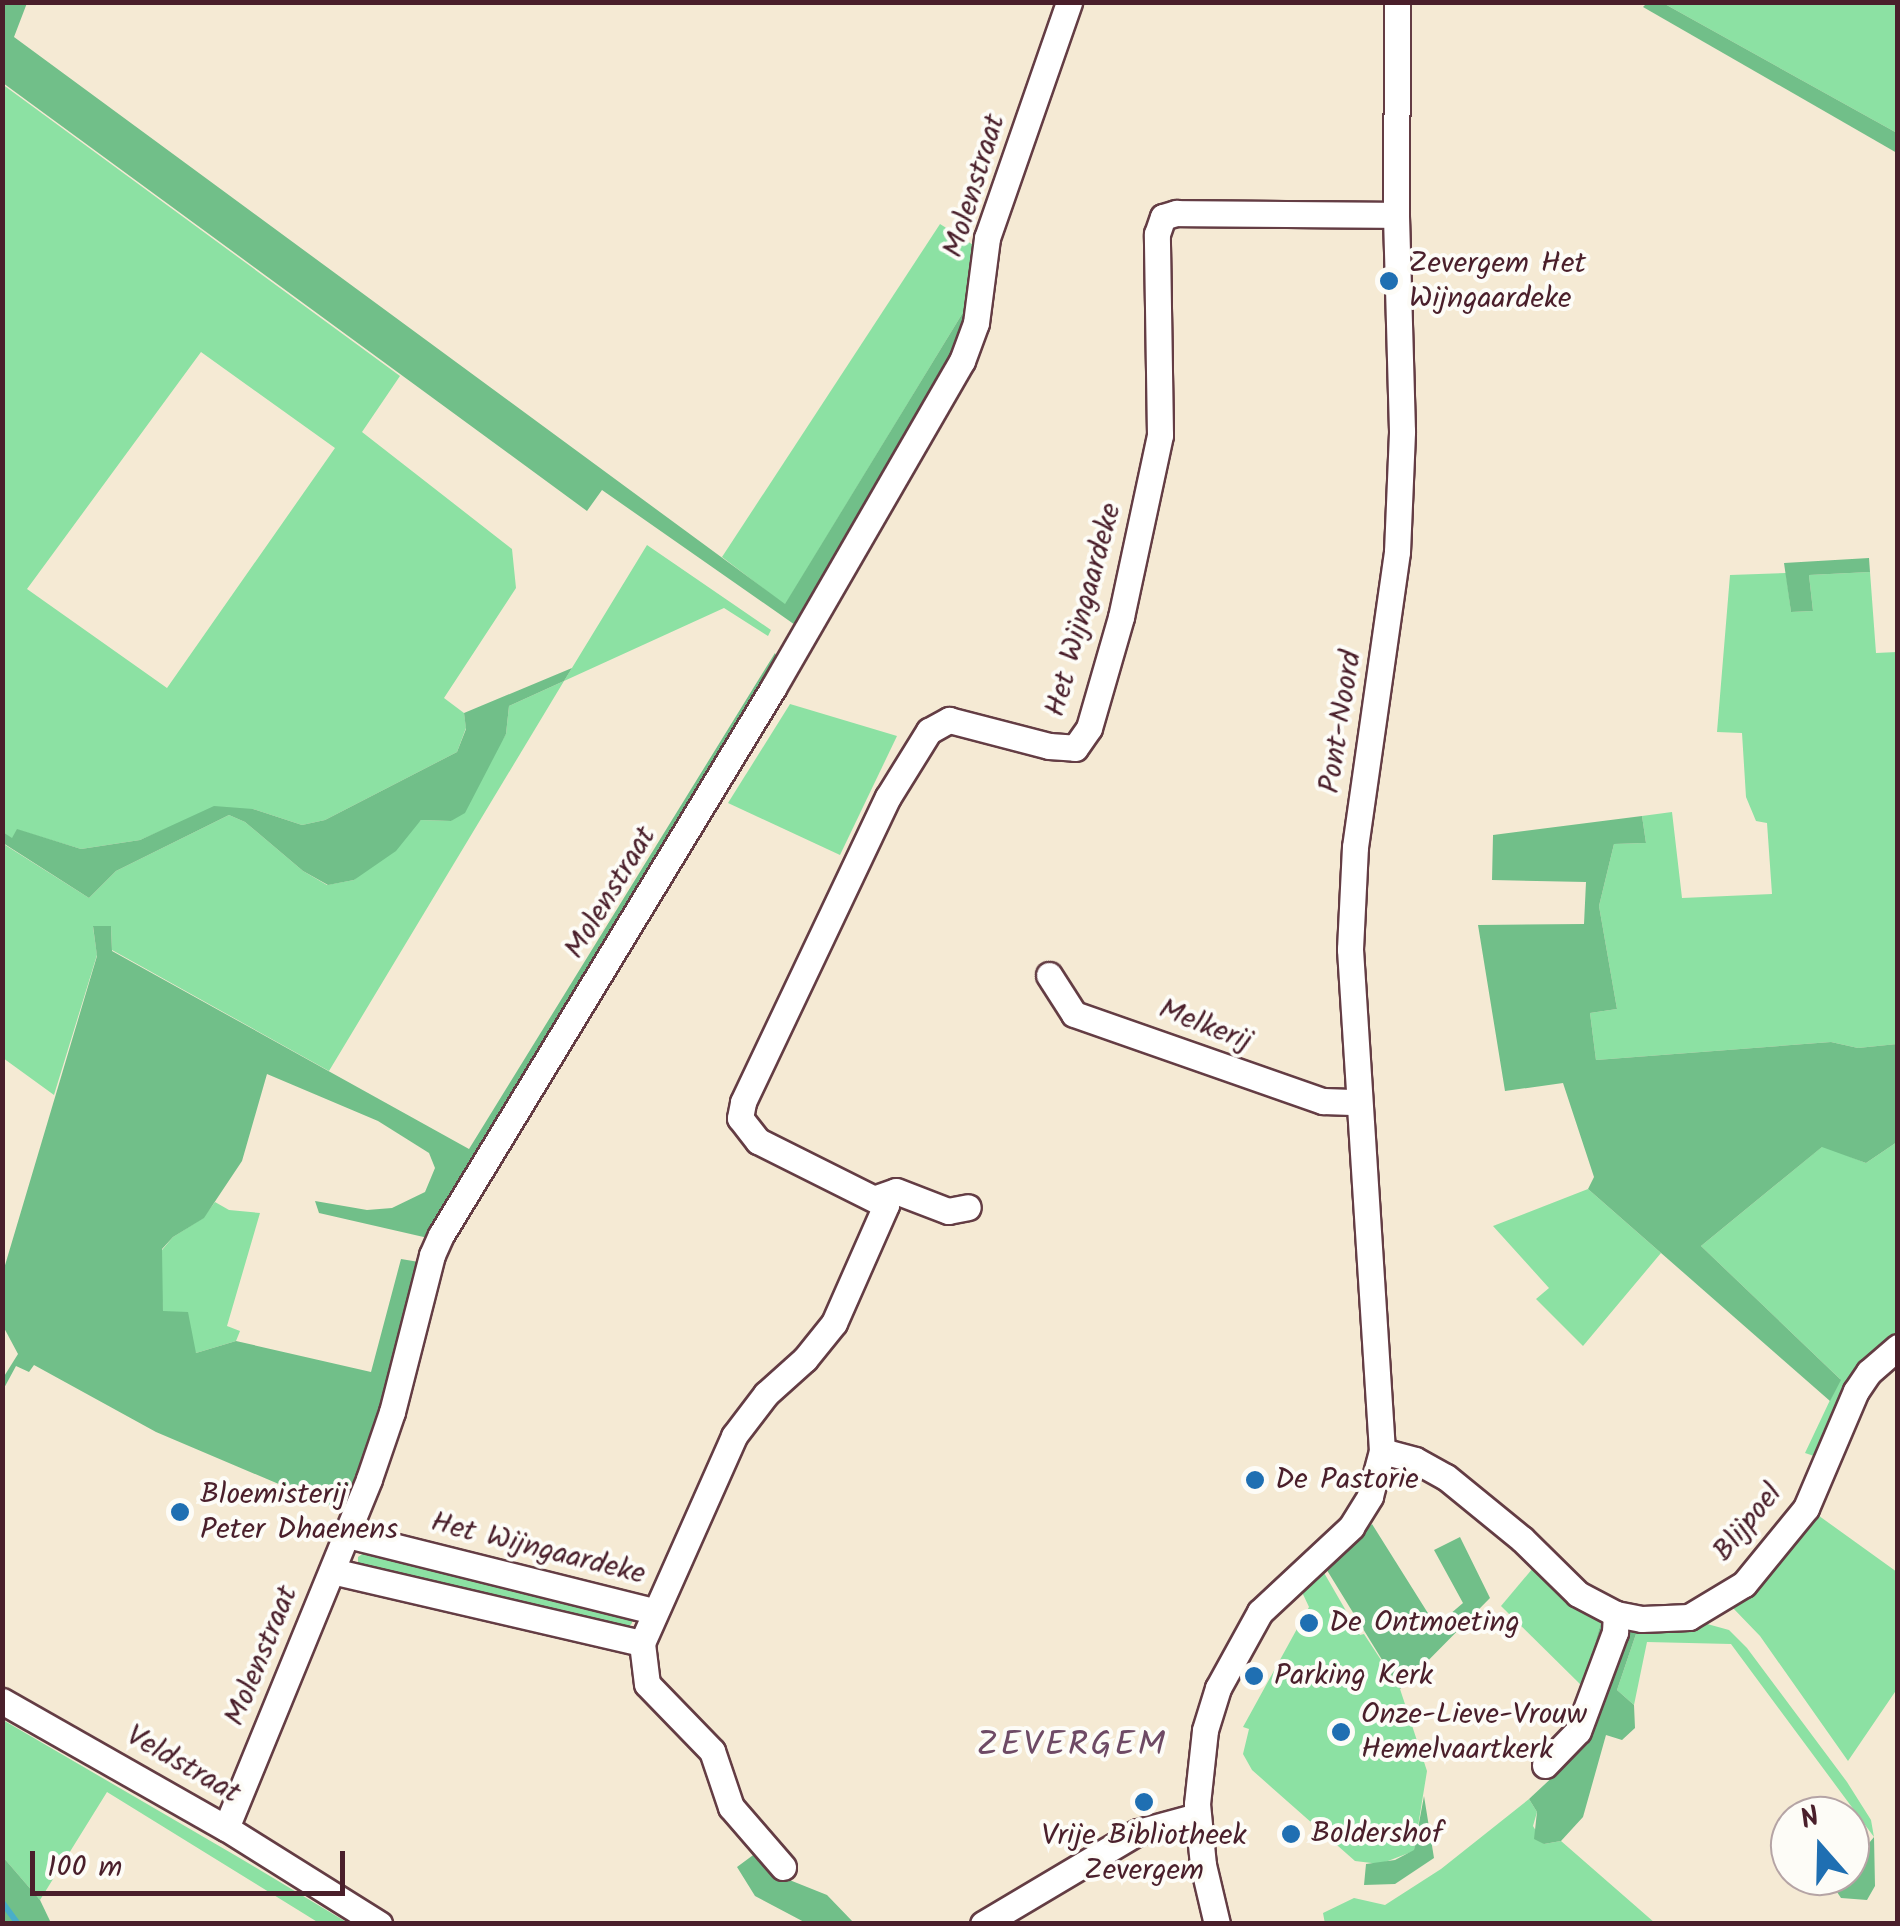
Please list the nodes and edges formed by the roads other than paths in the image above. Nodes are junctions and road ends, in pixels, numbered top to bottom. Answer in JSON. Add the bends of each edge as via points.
{"nodes":[{"id":1,"x":1068,"y":2,"type":"edge"},
{"id":2,"x":1397,"y":2,"type":"edge"},
{"id":3,"x":1396,"y":215,"type":"junction"},
{"id":4,"x":1049,"y":975,"type":"dead end"},
{"id":5,"x":1359,"y":1102,"type":"junction"},
{"id":6,"x":876,"y":1198,"type":"junction"},
{"id":7,"x":968,"y":1206,"type":"dead end"},
{"id":8,"x":1898,"y":1348,"type":"edge"},
{"id":9,"x":1382,"y":1452,"type":"junction"},
{"id":10,"x":348,"y":1535,"type":"junction"},
{"id":11,"x":332,"y":1572,"type":"junction"},
{"id":12,"x":654,"y":1611,"type":"junction"},
{"id":13,"x":1616,"y":1614,"type":"junction"},
{"id":14,"x":642,"y":1643,"type":"junction"},
{"id":15,"x":2,"y":1701,"type":"edge"},
{"id":16,"x":1546,"y":1765,"type":"dead end"},
{"id":17,"x":1198,"y":1816,"type":"junction"},
{"id":18,"x":226,"y":1828,"type":"junction"},
{"id":19,"x":783,"y":1867,"type":"dead end"},
{"id":20,"x":379,"y":1924,"type":"edge"},
{"id":21,"x":984,"y":1924,"type":"edge"},
{"id":22,"x":1217,"y":1924,"type":"edge"}],
"edges":[{"from":1,"to":10,"type":"street","name":"Molenstraat","via":[[987,238],[976,323],[962,361],[441,1236],[392,1412]]},
{"from":2,"to":3,"type":"street","name":"Pont-Noord"},
{"from":3,"to":5,"type":"street","name":"Pont-Noord","via":[[1402,431],[1397,552],[1355,846],[1350,949]]},
{"from":3,"to":6,"type":"street","name":"Het Wijngaardeke","via":[[1163,217],[1157,234],[1160,435],[1089,728],[1074,748],[949,720],[929,731],[888,797],[744,1102],[740,1118],[758,1142]]},
{"from":4,"to":5,"type":"street","name":"Melkerij","via":[[1074,1014],[1324,1101]]},
{"from":5,"to":9,"type":"street","name":"Pont-Noord"},
{"from":6,"to":7,"type":"street","name":"Het Wijngaardeke","via":[[896,1191],[948,1211]]},
{"from":6,"to":12,"type":"street","name":"Het Wijngaardeke","via":[[886,1205],[834,1323],[734,1436]]},
{"from":8,"to":13,"type":"street","name":"Blijpoel","via":[[1856,1391],[1806,1508],[1744,1584],[1689,1617]]},
{"from":9,"to":13,"type":"street","name":"Blijpoel","via":[[1446,1477],[1578,1594]]},
{"from":9,"to":17,"type":"street","via":[[1370,1496],[1351,1527],[1273,1597],[1233,1657],[1205,1730]]},
{"from":10,"to":11,"type":"street","name":"Molenstraat"},
{"from":10,"to":12,"type":"street","name":"Het Wijngaardeke"},
{"from":11,"to":14,"type":"street"},
{"from":11,"to":18,"type":"street","name":"Molenstraat"},
{"from":12,"to":14,"type":"street","name":"Het Wijngaardeke"},
{"from":13,"to":16,"type":"street","via":[[1578,1731]]},
{"from":14,"to":19,"type":"street","via":[[647,1684],[712,1751],[731,1807]]},
{"from":15,"to":18,"type":"street","name":"Veldstraat"},
{"from":17,"to":21,"type":"street","via":[[1138,1832]]},
{"from":17,"to":22,"type":"street"},
{"from":18,"to":20,"type":"street","name":"Veldstraat"}]}
